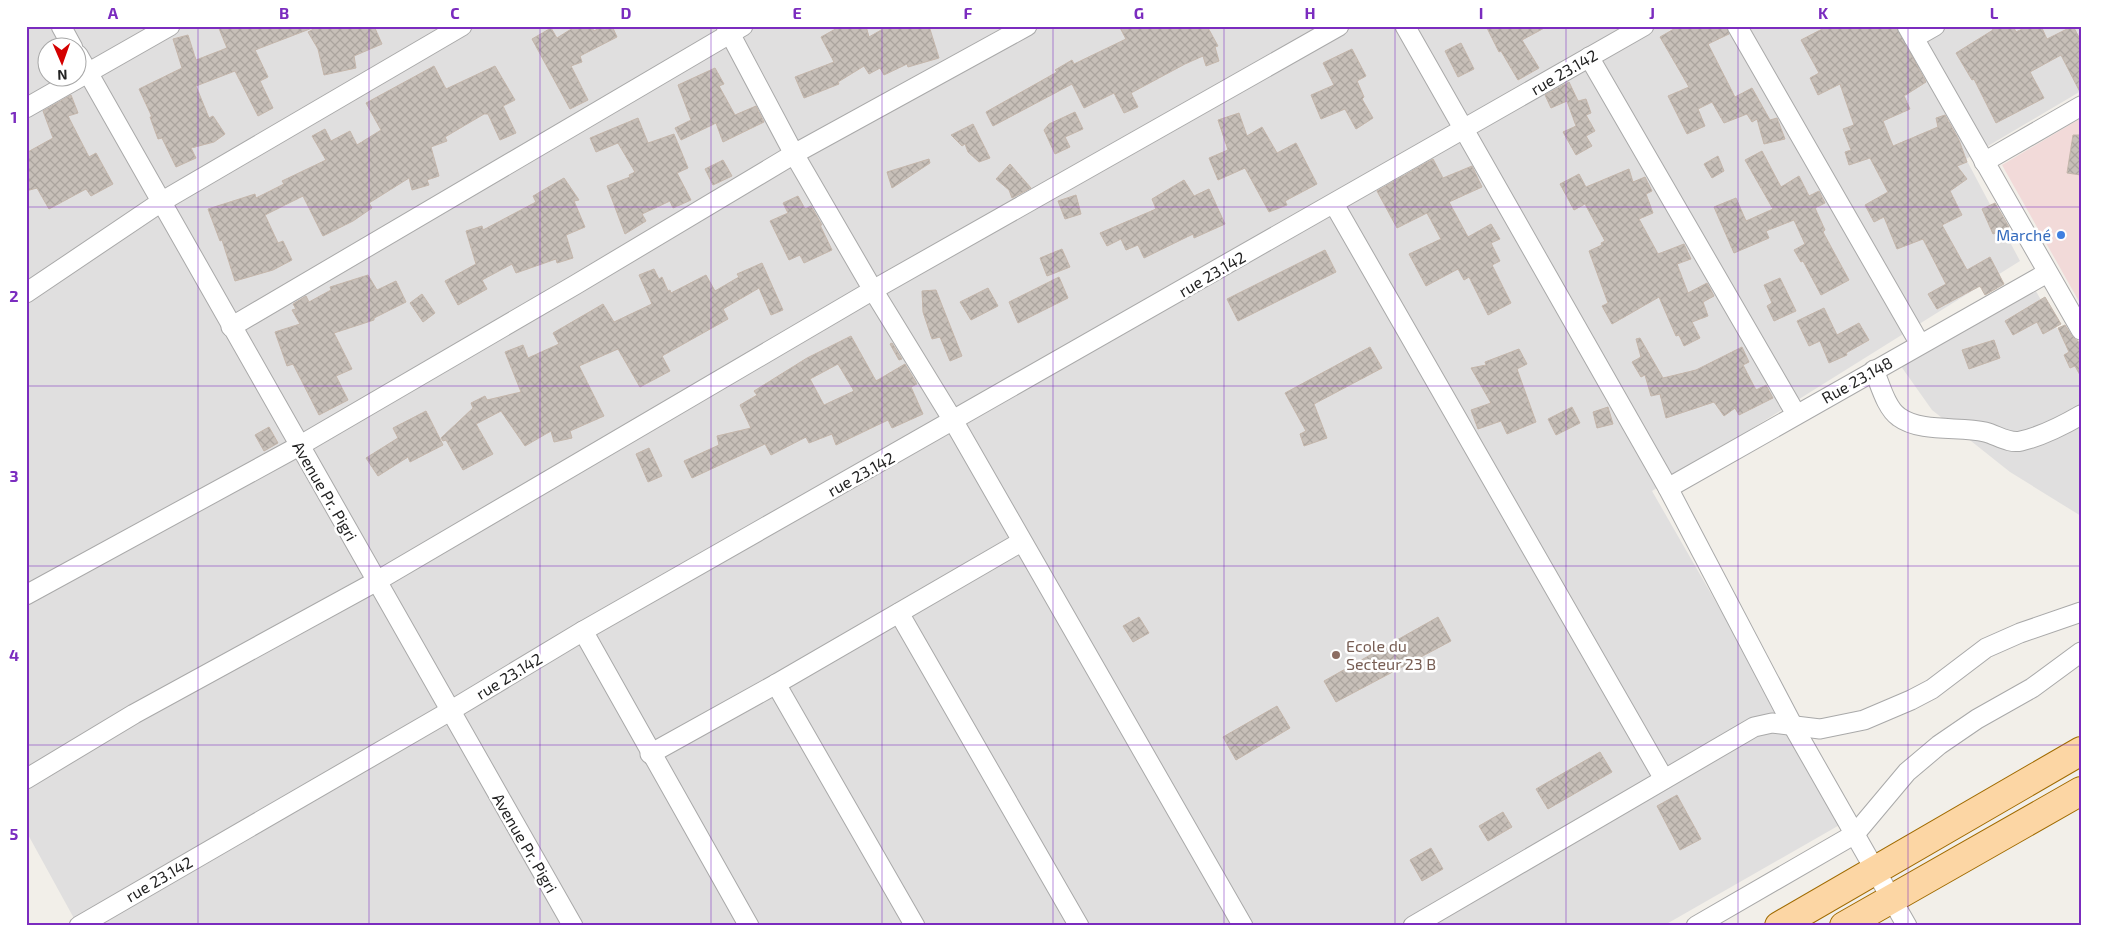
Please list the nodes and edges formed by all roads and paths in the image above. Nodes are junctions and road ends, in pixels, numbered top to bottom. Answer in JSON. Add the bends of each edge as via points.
{"nodes":[{"id":1,"x":61,"y":26,"type":"edge"},
{"id":2,"x":170,"y":26,"type":"edge"},
{"id":3,"x":462,"y":26,"type":"edge"},
{"id":4,"x":1027,"y":26,"type":"edge"},
{"id":5,"x":1338,"y":26,"type":"edge"},
{"id":6,"x":1405,"y":26,"type":"edge"},
{"id":7,"x":1644,"y":26,"type":"edge"},
{"id":8,"x":1737,"y":26,"type":"edge"},
{"id":9,"x":1935,"y":26,"type":"edge"},
{"id":10,"x":733,"y":29,"type":"edge"},
{"id":11,"x":1910,"y":32,"type":"edge"},
{"id":12,"x":68,"y":38,"type":"edge"},
{"id":13,"x":1589,"y":57,"type":"junction"},
{"id":14,"x":88,"y":73,"type":"joint"},
{"id":15,"x":61,"y":88,"type":"edge"},
{"id":16,"x":2081,"y":106,"type":"edge"},
{"id":17,"x":26,"y":108,"type":"edge"},
{"id":18,"x":1464,"y":131,"type":"junction"},
{"id":19,"x":794,"y":154,"type":"junction"},
{"id":20,"x":1984,"y":162,"type":"junction"},
{"id":21,"x":161,"y":202,"type":"junction"},
{"id":22,"x":1334,"y":204,"type":"junction"},
{"id":23,"x":2047,"y":273,"type":"junction"},
{"id":24,"x":873,"y":290,"type":"junction"},
{"id":25,"x":26,"y":293,"type":"edge"},
{"id":26,"x":231,"y":327,"type":"junction"},
{"id":27,"x":2081,"y":330,"type":"edge"},
{"id":28,"x":1920,"y":344,"type":"junction"},
{"id":29,"x":1874,"y":370,"type":"junction"},
{"id":30,"x":1796,"y":414,"type":"junction"},
{"id":31,"x":2081,"y":415,"type":"edge"},
{"id":32,"x":954,"y":422,"type":"junction"},
{"id":33,"x":299,"y":446,"type":"junction"},
{"id":34,"x":1668,"y":488,"type":"junction"},
{"id":35,"x":1021,"y":542,"type":"junction"},
{"id":36,"x":377,"y":581,"type":"junction"},
{"id":37,"x":26,"y":596,"type":"edge"},
{"id":38,"x":2081,"y":612,"type":"edge"},
{"id":39,"x":899,"y":613,"type":"junction"},
{"id":40,"x":583,"y":631,"type":"junction"},
{"id":41,"x":2081,"y":652,"type":"edge"},
{"id":42,"x":776,"y":684,"type":"junction"},
{"id":43,"x":450,"y":711,"type":"junction"},
{"id":44,"x":1793,"y":726,"type":"junction"},
{"id":45,"x":2081,"y":751,"type":"edge"},
{"id":46,"x":650,"y":754,"type":"junction"},
{"id":47,"x":26,"y":779,"type":"edge"},
{"id":48,"x":1664,"y":779,"type":"junction"},
{"id":49,"x":2081,"y":791,"type":"edge"},
{"id":50,"x":1855,"y":834,"type":"junction"},
{"id":51,"x":1875,"y":869,"type":"junction"},
{"id":52,"x":1892,"y":899,"type":"junction"},
{"id":53,"x":86,"y":924,"type":"edge"},
{"id":54,"x":573,"y":926,"type":"edge"},
{"id":55,"x":749,"y":926,"type":"edge"},
{"id":56,"x":915,"y":926,"type":"edge"},
{"id":57,"x":1079,"y":926,"type":"edge"},
{"id":58,"x":1242,"y":926,"type":"edge"},
{"id":59,"x":1413,"y":926,"type":"edge"},
{"id":60,"x":1696,"y":926,"type":"edge"},
{"id":61,"x":1779,"y":926,"type":"edge"},
{"id":62,"x":1844,"y":926,"type":"edge"},
{"id":63,"x":1907,"y":926,"type":"edge"}],
"edges":[{"from":1,"to":12,"type":"street"},
{"from":2,"to":14,"type":"street"},
{"from":3,"to":21,"type":"street"},
{"from":4,"to":19,"type":"street"},
{"from":5,"to":24,"type":"street"},
{"from":6,"to":18,"type":"street"},
{"from":7,"to":13,"type":"street","name":"rue 23.142"},
{"from":8,"to":28,"type":"street"},
{"from":9,"to":11,"type":"street"},
{"from":10,"to":19,"type":"street"},
{"from":10,"to":26,"type":"street"},
{"from":11,"to":20,"type":"street"},
{"from":13,"to":18,"type":"street","name":"rue 23.142"},
{"from":13,"to":30,"type":"street"},
{"from":14,"to":21,"type":"street","name":"Avenue Pr. Pigri"},
{"from":15,"to":17,"type":"street"},
{"from":16,"to":20,"type":"street"},
{"from":18,"to":22,"type":"street","name":"rue 23.142"},
{"from":18,"to":34,"type":"street"},
{"from":19,"to":24,"type":"street"},
{"from":19,"to":33,"type":"street"},
{"from":20,"to":23,"type":"street"},
{"from":21,"to":25,"type":"street"},
{"from":21,"to":26,"type":"street","name":"Avenue Pr. Pigri"},
{"from":22,"to":32,"type":"street","name":"rue 23.142"},
{"from":22,"to":48,"type":"street"},
{"from":23,"to":27,"type":"street"},
{"from":23,"to":28,"type":"street","name":"Rue 23.148"},
{"from":24,"to":32,"type":"street"},
{"from":24,"to":36,"type":"street"},
{"from":26,"to":33,"type":"street","name":"Avenue Pr. Pigri"},
{"from":28,"to":29,"type":"street","name":"Rue 23.148"},
{"from":29,"to":30,"type":"street","name":"Rue 23.148"},
{"from":29,"to":31,"type":"street","via":[[1891,408],[1899,417],[1924,426],[1975,430],[1998,435],[2010,442],[2020,442],[2052,432]]},
{"from":30,"to":34,"type":"street","name":"Rue 23.148"},
{"from":32,"to":35,"type":"street"},
{"from":32,"to":40,"type":"street","name":"rue 23.142"},
{"from":33,"to":36,"type":"street","name":"Avenue Pr. Pigri"},
{"from":33,"to":37,"type":"street"},
{"from":34,"to":44,"type":"street"},
{"from":35,"to":39,"type":"street"},
{"from":35,"to":58,"type":"street"},
{"from":36,"to":43,"type":"street","name":"Avenue Pr. Pigri"},
{"from":36,"to":47,"type":"street","via":[[134,714]]},
{"from":38,"to":44,"type":"street","via":[[1986,648],[1932,689],[1864,720],[1820,729]]},
{"from":39,"to":42,"type":"street"},
{"from":39,"to":57,"type":"street"},
{"from":40,"to":43,"type":"street","name":"rue 23.142"},
{"from":40,"to":46,"type":"street"},
{"from":41,"to":50,"type":"street","via":[[2032,688],[1977,718],[1939,745],[1907,772]]},
{"from":42,"to":46,"type":"street"},
{"from":42,"to":56,"type":"street"},
{"from":43,"to":53,"type":"street","name":"rue 23.142"},
{"from":43,"to":54,"type":"street","name":"Avenue Pr. Pigri"},
{"from":44,"to":48,"type":"street","via":[[1772,723],[1754,727]]},
{"from":44,"to":50,"type":"street"},
{"from":45,"to":51,"type":"main road"},
{"from":46,"to":55,"type":"street"},
{"from":48,"to":59,"type":"street"},
{"from":49,"to":52,"type":"main road"},
{"from":50,"to":51,"type":"street"},
{"from":50,"to":60,"type":"street"},
{"from":51,"to":52,"type":"street"},
{"from":51,"to":61,"type":"main road"},
{"from":52,"to":62,"type":"main road"},
{"from":52,"to":63,"type":"street"}]}
